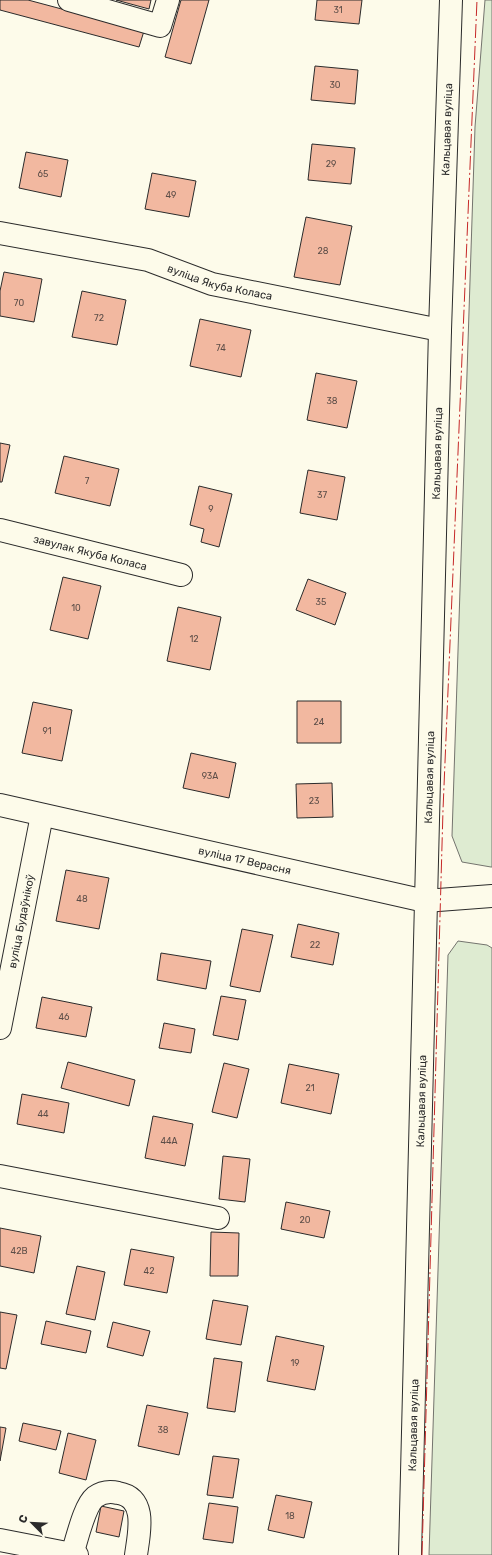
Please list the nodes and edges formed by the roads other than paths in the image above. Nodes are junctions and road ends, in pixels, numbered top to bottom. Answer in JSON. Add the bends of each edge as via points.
{"nodes":[{"id":1,"x":69,"y":0,"type":"edge"},
{"id":2,"x":168,"y":0,"type":"edge"},
{"id":3,"x":451,"y":0,"type":"edge"},
{"id":4,"x":0,"y":232,"type":"edge"},
{"id":5,"x":440,"y":330,"type":"junction"},
{"id":6,"x":0,"y":530,"type":"edge"},
{"id":7,"x":181,"y":575,"type":"dead end"},
{"id":8,"x":0,"y":805,"type":"edge"},
{"id":9,"x":42,"y":815,"type":"junction"},
{"id":10,"x":492,"y":896,"type":"edge"},
{"id":11,"x":425,"y":901,"type":"junction"},
{"id":12,"x":0,"y":1028,"type":"edge"},
{"id":13,"x":0,"y":1176,"type":"edge"},
{"id":14,"x":218,"y":1218,"type":"dead end"},
{"id":15,"x":0,"y":1540,"type":"edge"},
{"id":16,"x":75,"y":1555,"type":"edge"},
{"id":17,"x":136,"y":1555,"type":"edge"},
{"id":18,"x":410,"y":1555,"type":"edge"}],
"edges":[{"from":1,"to":2,"type":"street","via":[[160,26]]},
{"from":3,"to":5,"type":"street","name":"Кальцавая вуліца"},
{"from":4,"to":5,"type":"street","name":"вуліца Якуба Коласа","via":[[148,260],[212,284]]},
{"from":5,"to":11,"type":"street","name":"Кальцавая вуліца"},
{"from":6,"to":7,"type":"street","name":"завулак Якуба Коласа"},
{"from":8,"to":9,"type":"street","name":"вуліца 17 Верасня"},
{"from":9,"to":11,"type":"street","name":"вуліца 17 Верасня"},
{"from":9,"to":12,"type":"street","name":"вуліца Будаўнікоў"},
{"from":10,"to":11,"type":"street","name":"вуліца 17 Верасня"},
{"from":11,"to":18,"type":"street","name":"Кальцавая вуліца"},
{"from":13,"to":14,"type":"street"},
{"from":15,"to":16,"type":"street"},
{"from":16,"to":17,"type":"street","via":[[84,1515],[95,1497],[109,1491],[125,1494],[134,1502],[140,1513]]}]}
